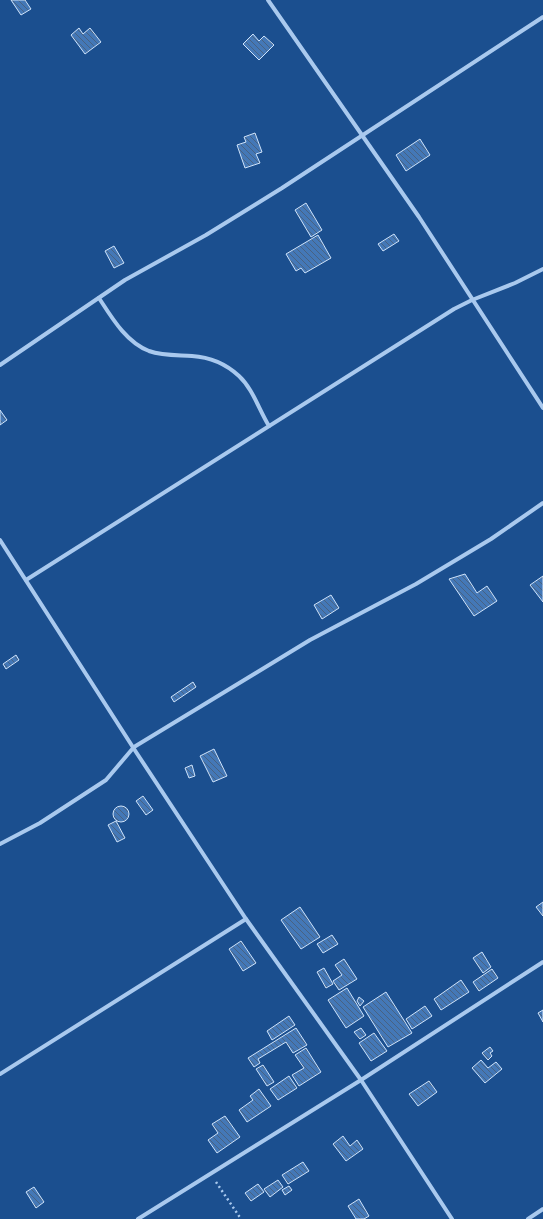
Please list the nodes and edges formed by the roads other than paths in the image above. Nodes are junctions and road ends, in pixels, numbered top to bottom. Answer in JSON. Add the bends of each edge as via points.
{"nodes":[{"id":1,"x":268,"y":0,"type":"edge"},
{"id":2,"x":543,"y":16,"type":"edge"},
{"id":3,"x":362,"y":135,"type":"junction"},
{"id":4,"x":543,"y":269,"type":"edge"},
{"id":5,"x":99,"y":298,"type":"junction"},
{"id":6,"x":472,"y":300,"type":"junction"},
{"id":7,"x":0,"y":365,"type":"edge"},
{"id":8,"x":543,"y":408,"type":"edge"},
{"id":9,"x":269,"y":426,"type":"junction"},
{"id":10,"x":543,"y":504,"type":"edge"},
{"id":11,"x":0,"y":540,"type":"edge"},
{"id":12,"x":26,"y":580,"type":"junction"},
{"id":13,"x":134,"y":747,"type":"junction"},
{"id":14,"x":0,"y":844,"type":"edge"},
{"id":15,"x":246,"y":919,"type":"junction"},
{"id":16,"x":543,"y":962,"type":"edge"},
{"id":17,"x":0,"y":1074,"type":"edge"},
{"id":18,"x":361,"y":1080,"type":"junction"},
{"id":19,"x":543,"y":1209,"type":"edge"},
{"id":20,"x":138,"y":1219,"type":"edge"},
{"id":21,"x":452,"y":1219,"type":"edge"},
{"id":22,"x":528,"y":1219,"type":"edge"}],
"edges":[{"from":1,"to":3,"type":"street"},
{"from":2,"to":3,"type":"street"},
{"from":3,"to":5,"type":"street","via":[[206,236],[125,280]]},
{"from":3,"to":6,"type":"street"},
{"from":4,"to":6,"type":"street"},
{"from":5,"to":7,"type":"street"},
{"from":5,"to":9,"type":"street","via":[[126,335],[148,351],[169,356],[192,356],[212,360],[235,373],[247,385]]},
{"from":6,"to":8,"type":"street"},
{"from":6,"to":9,"type":"street"},
{"from":9,"to":12,"type":"street"},
{"from":10,"to":13,"type":"street","via":[[416,584],[310,640]]},
{"from":11,"to":12,"type":"street"},
{"from":12,"to":13,"type":"street"},
{"from":13,"to":14,"type":"street","via":[[106,780],[40,823]]},
{"from":13,"to":15,"type":"street"},
{"from":15,"to":17,"type":"street"},
{"from":15,"to":18,"type":"street"},
{"from":16,"to":18,"type":"street"},
{"from":18,"to":20,"type":"street"},
{"from":18,"to":21,"type":"street"},
{"from":19,"to":22,"type":"street"}]}
